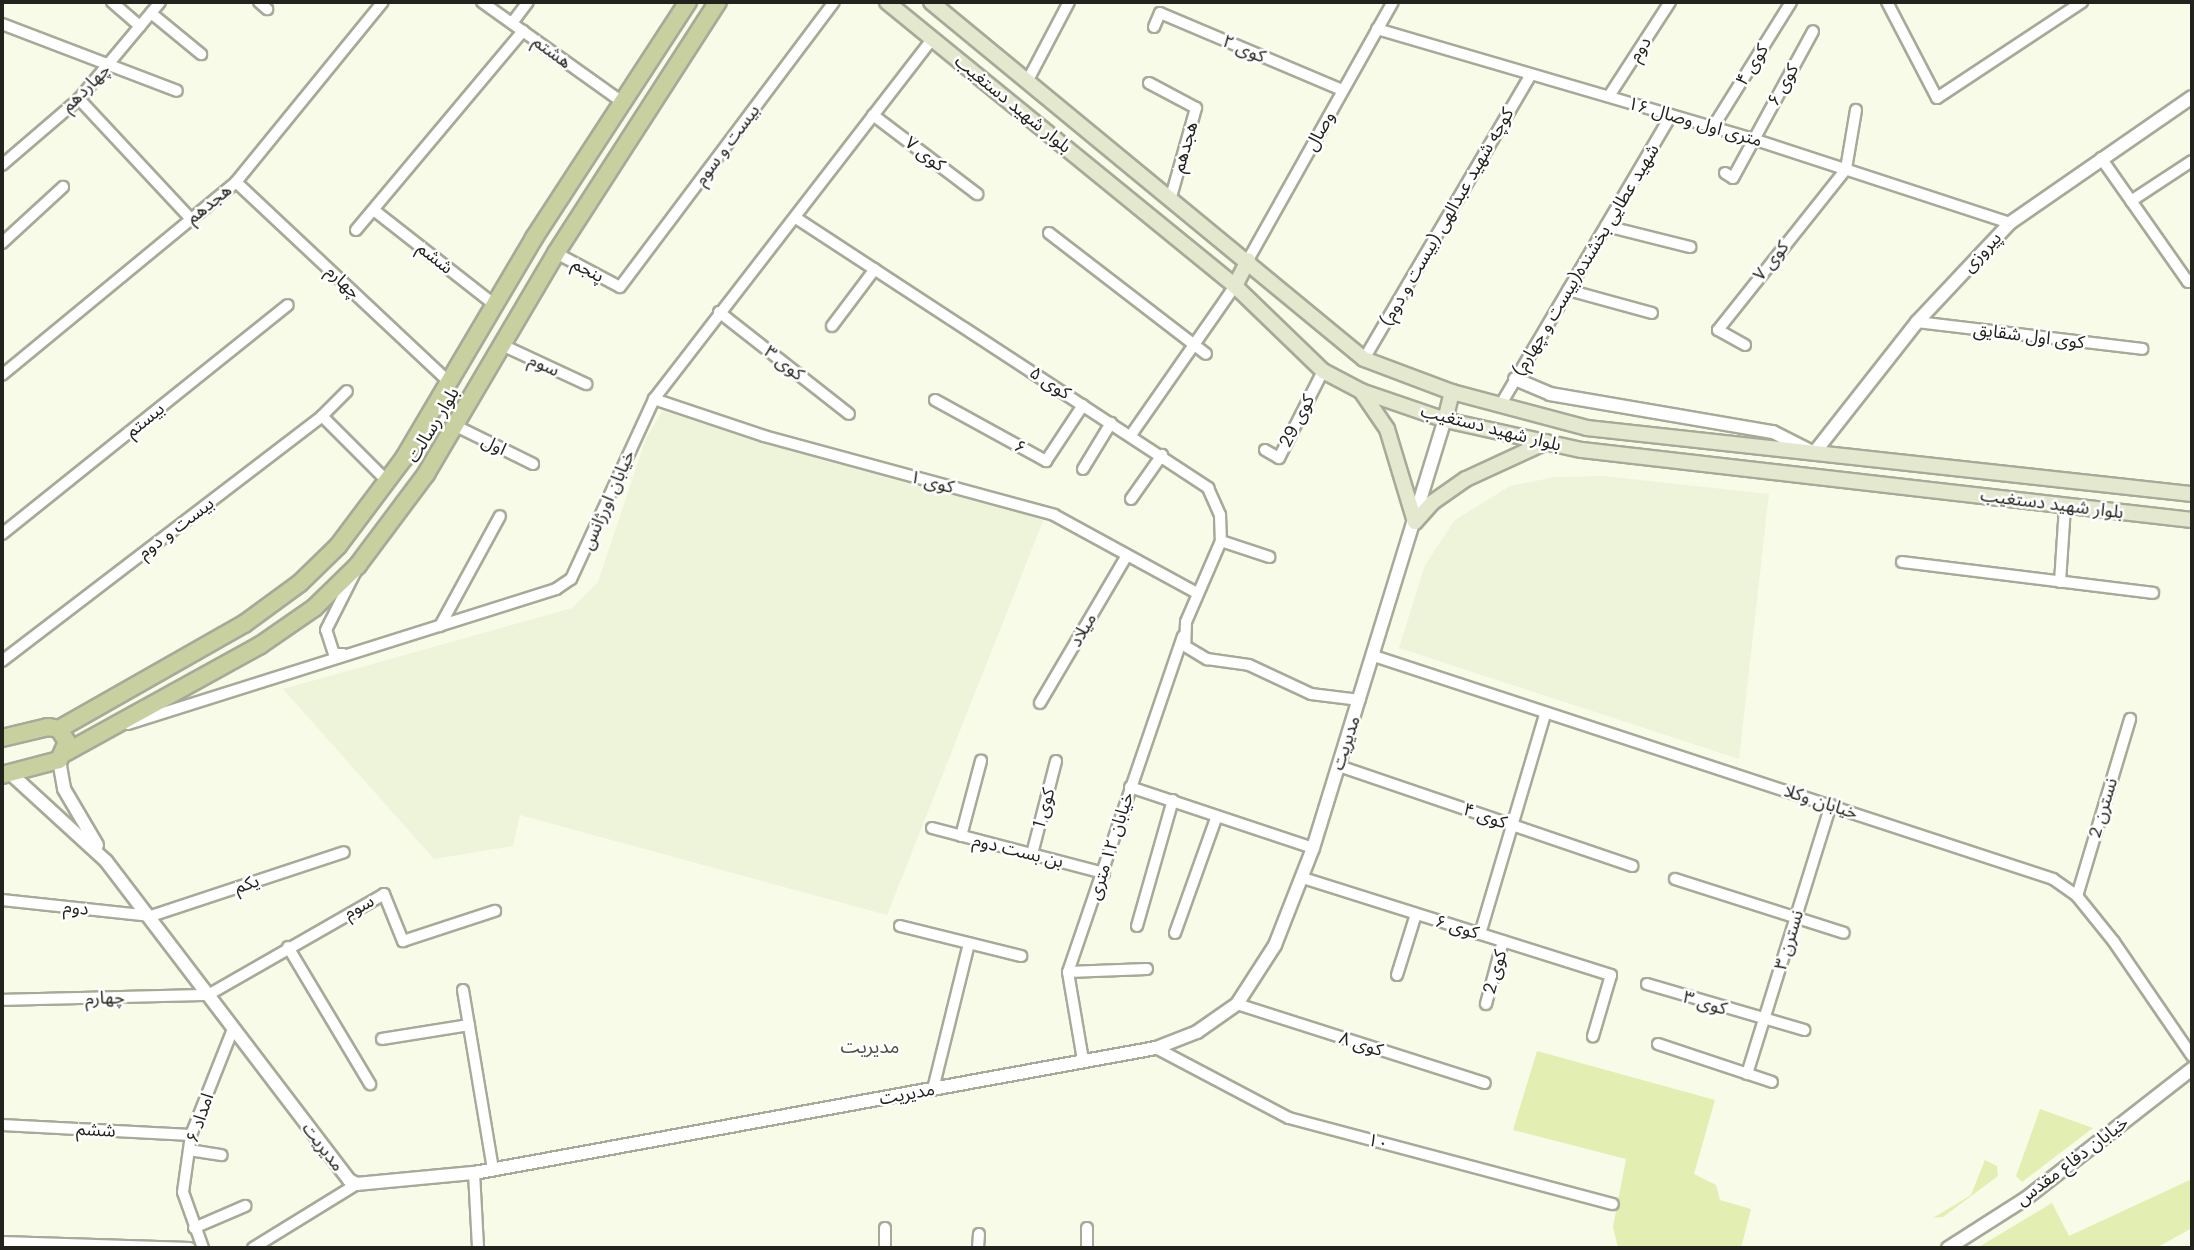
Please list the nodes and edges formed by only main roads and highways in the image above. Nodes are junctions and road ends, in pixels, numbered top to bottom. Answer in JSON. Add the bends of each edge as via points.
{"nodes":[{"id":1,"x":688,"y":2,"type":"edge"},
{"id":2,"x":718,"y":2,"type":"edge"},
{"id":3,"x":887,"y":2,"type":"edge"},
{"id":4,"x":931,"y":2,"type":"edge"},
{"id":5,"x":534,"y":239,"type":"junction"},
{"id":6,"x":556,"y":253,"type":"junction"},
{"id":7,"x":1248,"y":260,"type":"junction"},
{"id":8,"x":1235,"y":286,"type":"junction"},
{"id":9,"x":1361,"y":391,"type":"junction"},
{"id":10,"x":1452,"y":392,"type":"junction"},
{"id":11,"x":1445,"y":420,"type":"junction"},
{"id":12,"x":1546,"y":442,"type":"junction"},
{"id":13,"x":404,"y":458,"type":"junction"},
{"id":14,"x":426,"y":474,"type":"junction"},
{"id":15,"x":2192,"y":494,"type":"edge"},
{"id":16,"x":2192,"y":520,"type":"edge"},
{"id":17,"x":59,"y":729,"type":"junction"},
{"id":18,"x":2,"y":738,"type":"edge"},
{"id":19,"x":62,"y":757,"type":"junction"},
{"id":20,"x":5,"y":777,"type":"edge"}],
"edges":[{"from":1,"to":5,"type":"main road","name":"بلوار رسالت"},
{"from":2,"to":6,"type":"main road","name":"بلوار رسالت"},
{"from":3,"to":8,"type":"main road","name":"بلوار شهید دستغیب"},
{"from":4,"to":7,"type":"main road","name":"بلوار شهید دستغیب"},
{"from":5,"to":6,"type":"main road"},
{"from":5,"to":13,"type":"main road","name":"بلوار رسالت"},
{"from":6,"to":14,"type":"main road","name":"بلوار رسالت"},
{"from":7,"to":8,"type":"main road"},
{"from":7,"to":10,"type":"main road","name":"بلوار شهید دستغیب","via":[[1364,359]]},
{"from":8,"to":9,"type":"main road","name":"بلوار شهید دستغیب","via":[[1323,371]]},
{"from":9,"to":11,"type":"main road","name":"بلوار شهید دستغیب"},
{"from":9,"to":12,"type":"main road","via":[[1387,429],[1415,522],[1433,502],[1466,479]]},
{"from":10,"to":11,"type":"main road"},
{"from":10,"to":15,"type":"main road","name":"بلوار شهید دستغیب","via":[[1587,428]]},
{"from":11,"to":12,"type":"main road","name":"بلوار شهید دستغیب"},
{"from":12,"to":16,"type":"main road","name":"بلوار شهید دستغیب"},
{"from":13,"to":14,"type":"main road"},
{"from":13,"to":17,"type":"main road","name":"بلوار رسالت","via":[[338,545],[300,583],[244,624]]},
{"from":14,"to":19,"type":"main road","name":"بلوار رسالت","via":[[358,565],[314,608],[259,646]]},
{"from":17,"to":18,"type":"main road","via":[[48,727]]},
{"from":17,"to":19,"type":"main road","via":[[67,743]]},
{"from":19,"to":20,"type":"main road","name":"بلوار رسالت"}]}
